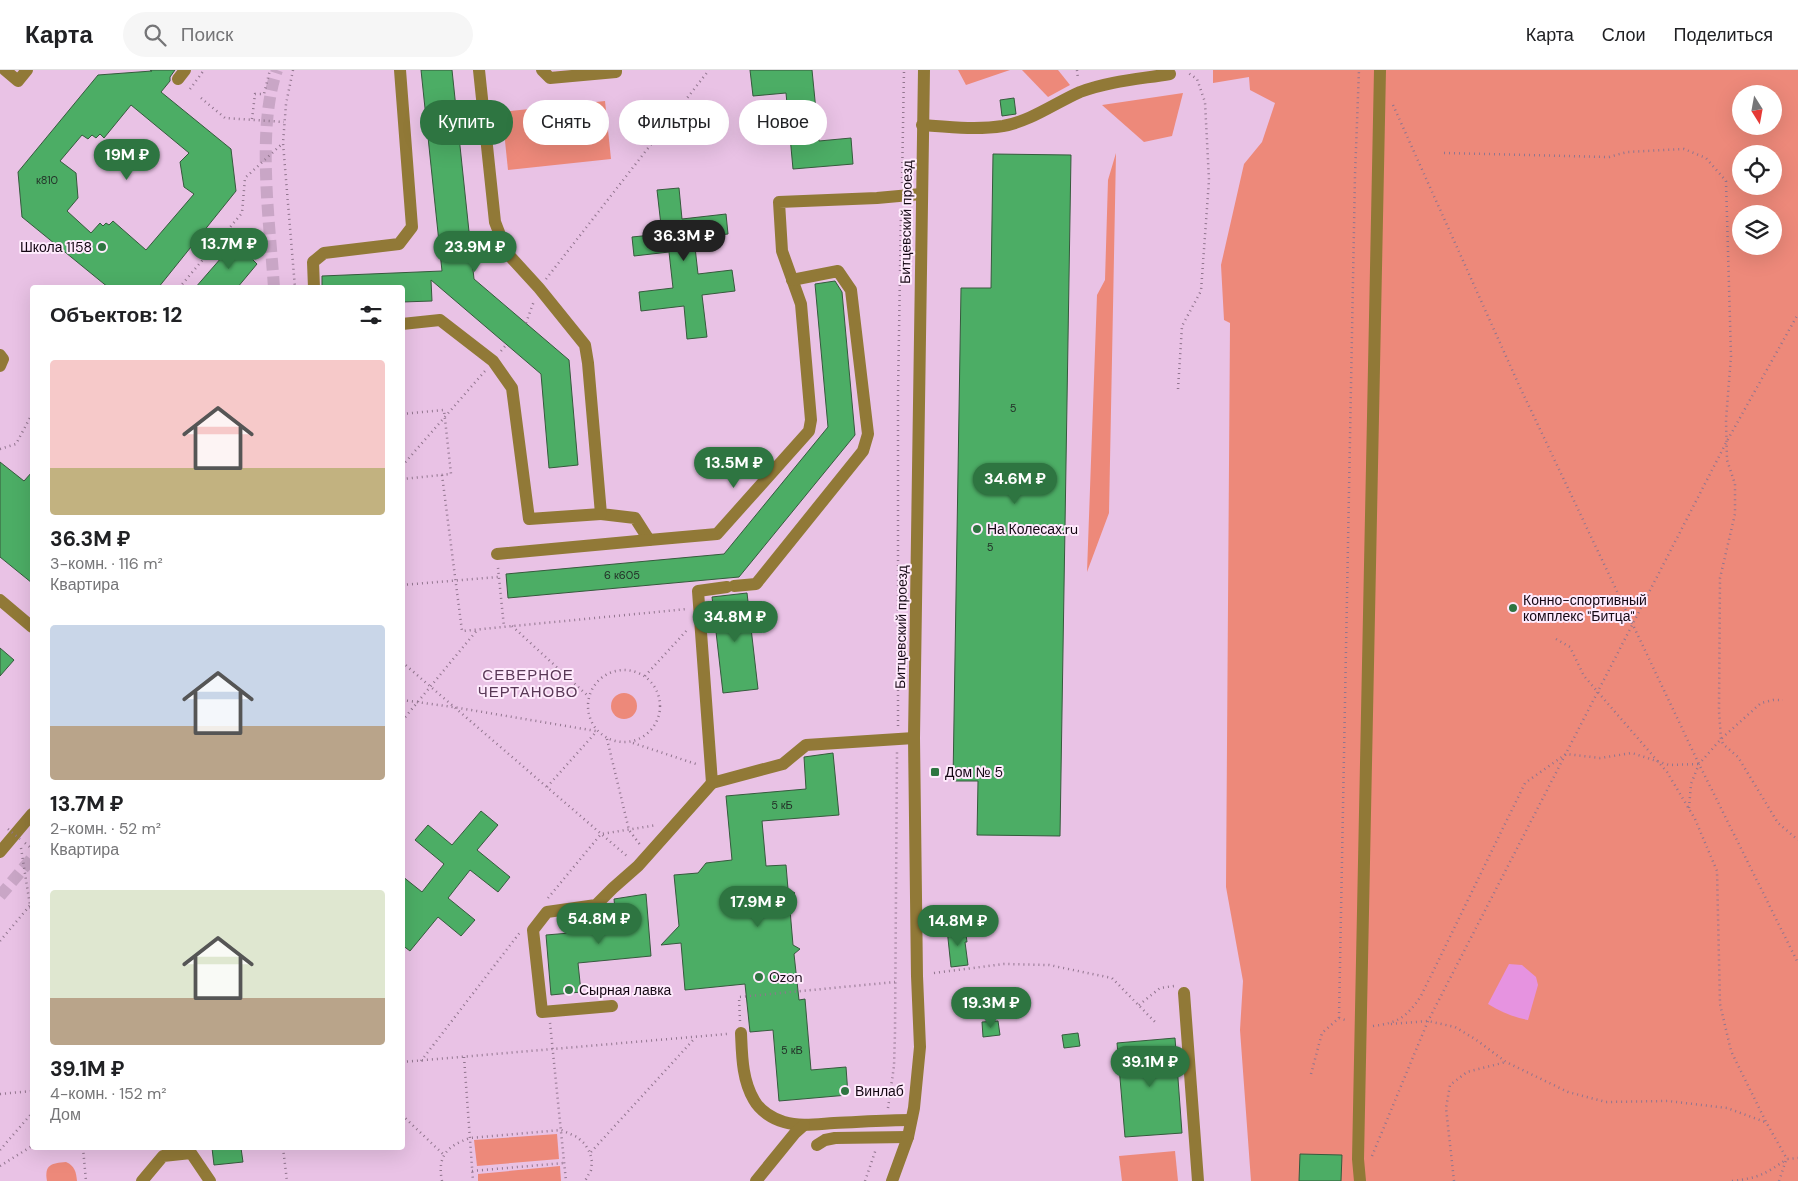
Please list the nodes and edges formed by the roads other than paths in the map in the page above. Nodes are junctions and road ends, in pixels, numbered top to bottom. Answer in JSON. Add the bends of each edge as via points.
{"nodes":[{"id":1,"x":5,"y":70,"type":"edge"},
{"id":2,"x":27,"y":70,"type":"edge"},
{"id":3,"x":400,"y":70,"type":"edge"},
{"id":4,"x":479,"y":70,"type":"edge"},
{"id":5,"x":542,"y":70,"type":"edge"},
{"id":6,"x":616,"y":70,"type":"edge"},
{"id":7,"x":924,"y":70,"type":"edge"},
{"id":8,"x":1380,"y":70,"type":"edge"},
{"id":9,"x":1170,"y":74,"type":"dead end"},
{"id":10,"x":922,"y":125,"type":"junction"},
{"id":11,"x":921,"y":194,"type":"junction"},
{"id":12,"x":792,"y":280,"type":"junction"},
{"id":13,"x":314,"y":285,"type":"edge"},
{"id":14,"x":405,"y":324,"type":"edge"},
{"id":15,"x":0,"y":354,"type":"edge"},
{"id":16,"x":0,"y":366,"type":"edge"},
{"id":17,"x":601,"y":514,"type":"junction"},
{"id":18,"x":650,"y":540,"type":"junction"},
{"id":19,"x":497,"y":554,"type":"dead end"},
{"id":20,"x":0,"y":600,"type":"edge"},
{"id":21,"x":30,"y":625,"type":"edge"},
{"id":22,"x":914,"y":738,"type":"junction"},
{"id":23,"x":712,"y":783,"type":"junction"},
{"id":24,"x":30,"y":816,"type":"edge"},
{"id":25,"x":0,"y":852,"type":"edge"},
{"id":26,"x":1184,"y":993,"type":"road end"},
{"id":27,"x":612,"y":1006,"type":"dead end"},
{"id":28,"x":741,"y":1033,"type":"road end"},
{"id":29,"x":911,"y":1120,"type":"junction"},
{"id":30,"x":804,"y":1125,"type":"junction"},
{"id":31,"x":908,"y":1136,"type":"junction"},
{"id":32,"x":817,"y":1145,"type":"dead end"},
{"id":33,"x":190,"y":1150,"type":"edge"},
{"id":34,"x":142,"y":1181,"type":"edge"},
{"id":35,"x":210,"y":1181,"type":"edge"},
{"id":36,"x":756,"y":1181,"type":"edge"},
{"id":37,"x":892,"y":1181,"type":"edge"},
{"id":38,"x":1198,"y":1181,"type":"edge"},
{"id":39,"x":1360,"y":1181,"type":"edge"}],
"edges":[{"from":1,"to":2,"type":"street","via":[[18,81]]},
{"from":3,"to":13,"type":"street","via":[[412,226],[399,244],[324,253],[313,262]]},
{"from":4,"to":17,"type":"street","via":[[495,222],[507,253],[585,345]]},
{"from":5,"to":6,"type":"street","via":[[550,78]]},
{"from":7,"to":10,"type":"street","name":"Битцевский проезд"},
{"from":8,"to":39,"type":"street"},
{"from":9,"to":10,"type":"street","via":[[1101,84],[1004,126]]},
{"from":10,"to":11,"type":"street","name":"Битцевский проезд"},
{"from":11,"to":12,"type":"street","via":[[779,202],[782,250]]},
{"from":11,"to":22,"type":"street","name":"Битцевский проезд"},
{"from":12,"to":18,"type":"street","via":[[801,304],[811,420],[809,431],[716,534]]},
{"from":12,"to":23,"type":"street","via":[[838,271],[851,290],[868,434],[863,451],[756,584],[698,591]]},
{"from":14,"to":17,"type":"street","via":[[440,320],[493,361],[512,388],[529,519]]},
{"from":15,"to":16,"type":"street","via":[[3,360]]},
{"from":17,"to":18,"type":"street","via":[[635,518]]},
{"from":18,"to":19,"type":"street"},
{"from":20,"to":21,"type":"street"},
{"from":22,"to":23,"type":"street","via":[[806,745],[783,764]]},
{"from":22,"to":29,"type":"street","name":"Битцевский проезд","via":[[920,1047]]},
{"from":23,"to":27,"type":"street","via":[[638,866],[596,905],[547,912],[533,930],[542,1012]]},
{"from":24,"to":25,"type":"street"},
{"from":26,"to":38,"type":"street"},
{"from":28,"to":30,"type":"street","via":[[743,1069],[753,1100],[773,1118]]},
{"from":29,"to":30,"type":"street"},
{"from":29,"to":31,"type":"street","name":"Битцевский проезд"},
{"from":30,"to":36,"type":"street"},
{"from":31,"to":32,"type":"street","via":[[835,1138]]},
{"from":31,"to":37,"type":"street","name":"Битцевский проезд"},
{"from":33,"to":34,"type":"street","via":[[163,1156]]},
{"from":33,"to":35,"type":"street"}]}
